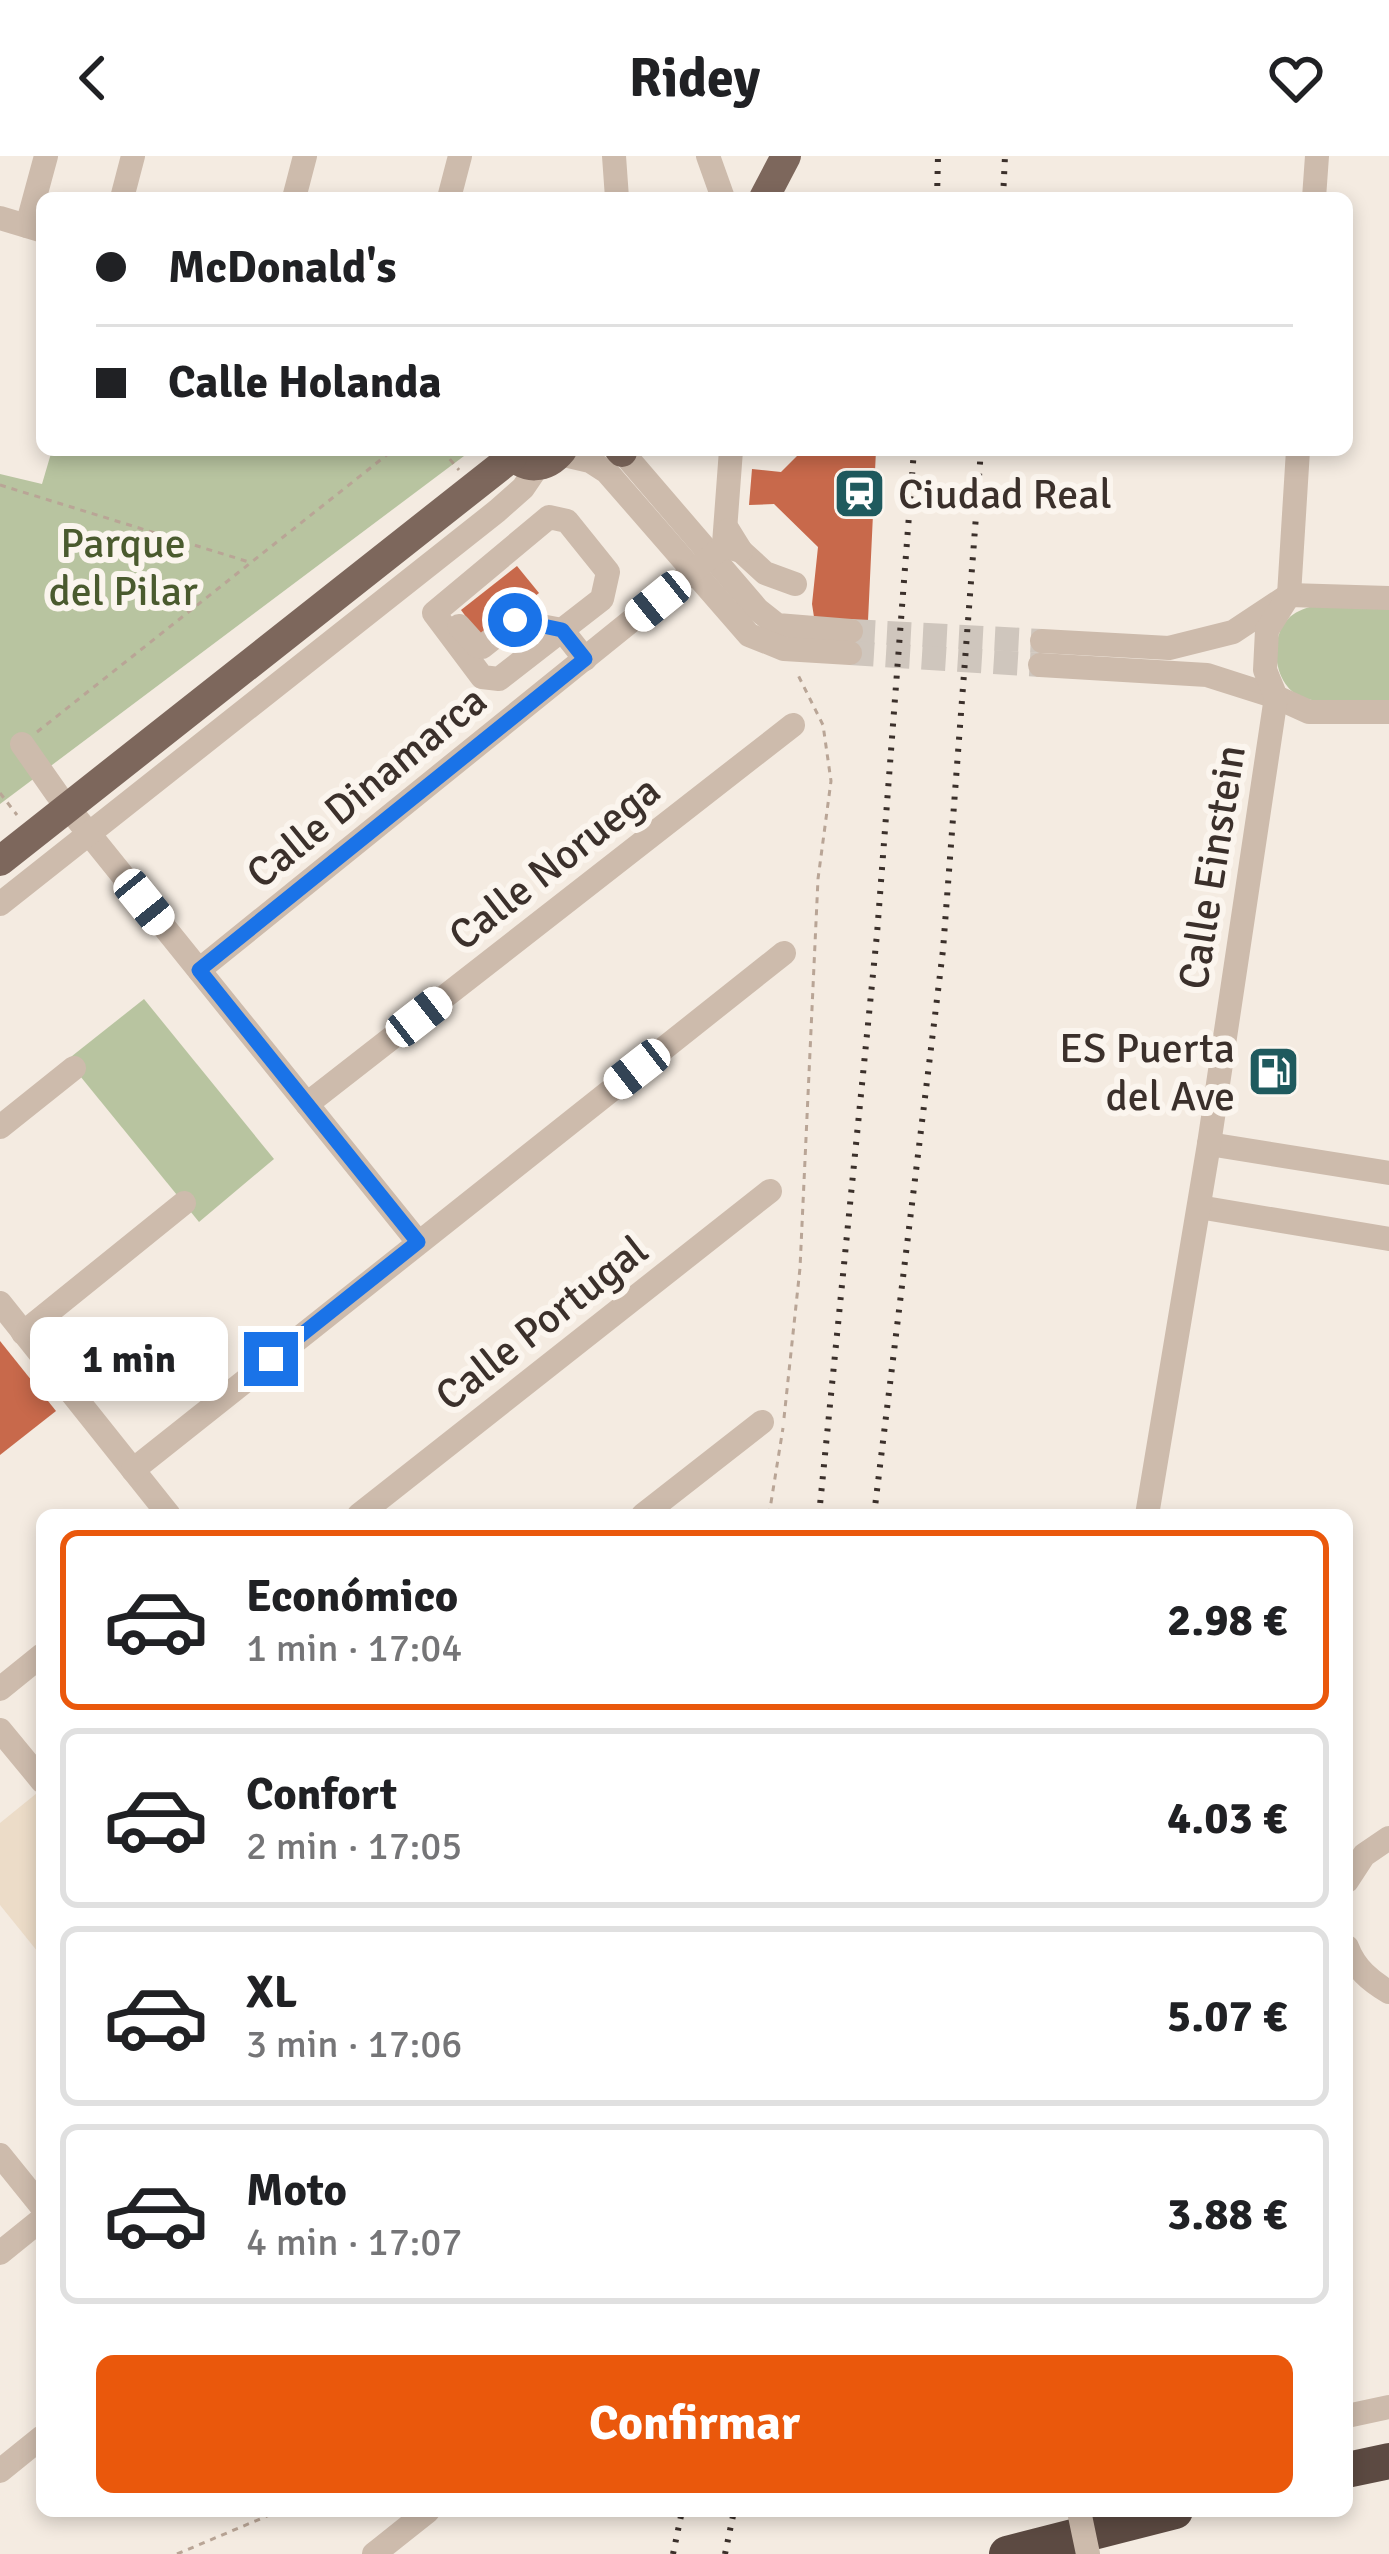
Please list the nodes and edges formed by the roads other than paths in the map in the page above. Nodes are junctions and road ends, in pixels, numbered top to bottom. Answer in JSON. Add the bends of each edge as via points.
{"nodes":[{"id":1,"x":46,"y":156,"type":"edge"},
{"id":2,"x":134,"y":156,"type":"edge"},
{"id":3,"x":305,"y":156,"type":"edge"},
{"id":4,"x":460,"y":156,"type":"edge"},
{"id":5,"x":614,"y":156,"type":"edge"},
{"id":6,"x":707,"y":156,"type":"edge"},
{"id":7,"x":762,"y":156,"type":"edge"},
{"id":8,"x":786,"y":156,"type":"edge"},
{"id":9,"x":1317,"y":156,"type":"edge"},
{"id":10,"x":40,"y":192,"type":"edge"},
{"id":11,"x":124,"y":192,"type":"edge"},
{"id":12,"x":296,"y":192,"type":"edge"},
{"id":13,"x":451,"y":192,"type":"edge"},
{"id":14,"x":617,"y":192,"type":"edge"},
{"id":15,"x":721,"y":192,"type":"edge"},
{"id":16,"x":760,"y":192,"type":"edge"},
{"id":17,"x":764,"y":192,"type":"edge"},
{"id":18,"x":1314,"y":192,"type":"edge"},
{"id":19,"x":0,"y":218,"type":"edge"},
{"id":20,"x":35,"y":228,"type":"edge"},
{"id":21,"x":516,"y":456,"type":"edge"},
{"id":22,"x":528,"y":456,"type":"edge"},
{"id":23,"x":529,"y":456,"type":"edge"},
{"id":24,"x":539,"y":456,"type":"edge"},
{"id":25,"x":624,"y":456,"type":"edge"},
{"id":26,"x":730,"y":456,"type":"edge"},
{"id":27,"x":1298,"y":456,"type":"edge"},
{"id":28,"x":451,"y":461,"type":"edge"},
{"id":29,"x":720,"y":551,"type":"junction"},
{"id":30,"x":483,"y":569,"type":"junction"},
{"id":31,"x":795,"y":584,"type":"dead end"},
{"id":32,"x":1288,"y":595,"type":"junction"},
{"id":33,"x":1389,"y":598,"type":"edge"},
{"id":34,"x":562,"y":630,"type":"junction"},
{"id":35,"x":585,"y":659,"type":"junction"},
{"id":36,"x":1276,"y":697,"type":"junction"},
{"id":37,"x":1389,"y":712,"type":"edge"},
{"id":38,"x":793,"y":724,"type":"dead end"},
{"id":39,"x":22,"y":744,"type":"road end"},
{"id":40,"x":62,"y":801,"type":"junction"},
{"id":41,"x":11,"y":830,"type":"edge"},
{"id":42,"x":89,"y":833,"type":"junction"},
{"id":43,"x":0,"y":861,"type":"edge"},
{"id":44,"x":0,"y":904,"type":"edge"},
{"id":45,"x":784,"y":953,"type":"dead end"},
{"id":46,"x":199,"y":970,"type":"junction"},
{"id":47,"x":74,"y":1067,"type":"dead end"},
{"id":48,"x":307,"y":1105,"type":"junction"},
{"id":49,"x":0,"y":1127,"type":"edge"},
{"id":50,"x":1210,"y":1144,"type":"junction"},
{"id":51,"x":1389,"y":1173,"type":"edge"},
{"id":52,"x":770,"y":1191,"type":"dead end"},
{"id":53,"x":184,"y":1203,"type":"dead end"},
{"id":54,"x":1199,"y":1207,"type":"junction"},
{"id":55,"x":1389,"y":1238,"type":"edge"},
{"id":56,"x":418,"y":1242,"type":"junction"},
{"id":57,"x":0,"y":1304,"type":"edge"},
{"id":58,"x":23,"y":1333,"type":"junction"},
{"id":59,"x":761,"y":1422,"type":"dead end"},
{"id":60,"x":133,"y":1470,"type":"junction"},
{"id":61,"x":164,"y":1509,"type":"edge"},
{"id":62,"x":367,"y":1509,"type":"edge"},
{"id":63,"x":651,"y":1509,"type":"edge"},
{"id":64,"x":1148,"y":1509,"type":"edge"},
{"id":65,"x":36,"y":1660,"type":"edge"},
{"id":66,"x":0,"y":1689,"type":"edge"},
{"id":67,"x":0,"y":1730,"type":"edge"},
{"id":68,"x":36,"y":1774,"type":"edge"},
{"id":69,"x":1389,"y":1838,"type":"edge"},
{"id":70,"x":1353,"y":1872,"type":"edge"},
{"id":71,"x":1353,"y":1961,"type":"edge"},
{"id":72,"x":1389,"y":1992,"type":"edge"},
{"id":73,"x":0,"y":2156,"type":"edge"},
{"id":74,"x":36,"y":2200,"type":"edge"},
{"id":75,"x":36,"y":2224,"type":"edge"},
{"id":76,"x":0,"y":2253,"type":"edge"},
{"id":77,"x":1389,"y":2407,"type":"edge"},
{"id":78,"x":1353,"y":2415,"type":"edge"},
{"id":79,"x":36,"y":2442,"type":"edge"},
{"id":80,"x":1389,"y":2465,"type":"edge"},
{"id":81,"x":0,"y":2471,"type":"edge"},
{"id":82,"x":1353,"y":2471,"type":"edge"},
{"id":83,"x":420,"y":2517,"type":"edge"},
{"id":84,"x":1080,"y":2517,"type":"edge"},
{"id":85,"x":1151,"y":2517,"type":"edge"},
{"id":86,"x":374,"y":2554,"type":"edge"},
{"id":87,"x":1007,"y":2554,"type":"edge"},
{"id":88,"x":1088,"y":2554,"type":"edge"}],
"edges":[{"from":1,"to":10,"type":"street"},
{"from":2,"to":11,"type":"street"},
{"from":3,"to":12,"type":"street"},
{"from":4,"to":13,"type":"street"},
{"from":5,"to":14,"type":"street"},
{"from":6,"to":15,"type":"street"},
{"from":7,"to":16,"type":"main road"},
{"from":8,"to":17,"type":"main road"},
{"from":9,"to":18,"type":"street"},
{"from":19,"to":20,"type":"street"},
{"from":21,"to":28,"type":"main road"},
{"from":22,"to":40,"type":"main road"},
{"from":23,"to":42,"type":"street","via":[[524,488]]},
{"from":24,"to":29,"type":"street","via":[[590,461]]},
{"from":25,"to":29,"type":"street"},
{"from":26,"to":29,"type":"street"},
{"from":27,"to":32,"type":"street","name":"Calle Einstein"},
{"from":28,"to":40,"type":"main road"},
{"from":29,"to":29,"type":"street","via":[[749,635],[784,649],[850,642],[777,626]]},
{"from":29,"to":31,"type":"street"},
{"from":29,"to":35,"type":"street","name":"Calle Dinamarca"},
{"from":30,"to":34,"type":"street","via":[[480,586],[454,610],[477,646],[515,620]]},
{"from":30,"to":34,"type":"street","via":[[434,614],[482,677],[499,679]]},
{"from":30,"to":34,"type":"street","via":[[549,517],[567,521],[608,578],[602,599]]},
{"from":32,"to":33,"type":"street"},
{"from":32,"to":36,"type":"street","name":"Calle Einstein","via":[[1267,630],[1265,670]]},
{"from":32,"to":36,"type":"street","via":[[1233,632],[1169,648],[1041,653],[1207,675]]},
{"from":34,"to":35,"type":"street"},
{"from":35,"to":46,"type":"street","name":"Calle Dinamarca"},
{"from":36,"to":37,"type":"street","via":[[1309,712]]},
{"from":36,"to":50,"type":"street","name":"Calle Einstein"},
{"from":38,"to":48,"type":"street","name":"Calle Noruega"},
{"from":39,"to":40,"type":"street"},
{"from":40,"to":41,"type":"main road"},
{"from":40,"to":42,"type":"street"},
{"from":40,"to":43,"type":"main road"},
{"from":42,"to":44,"type":"street"},
{"from":42,"to":46,"type":"street"},
{"from":45,"to":56,"type":"street"},
{"from":46,"to":48,"type":"street"},
{"from":47,"to":49,"type":"street"},
{"from":48,"to":56,"type":"street"},
{"from":50,"to":51,"type":"street"},
{"from":50,"to":54,"type":"street","name":"Calle Einstein"},
{"from":52,"to":62,"type":"street","name":"Calle Portugal"},
{"from":53,"to":58,"type":"street"},
{"from":54,"to":55,"type":"street"},
{"from":54,"to":64,"type":"street","name":"Calle Einstein"},
{"from":56,"to":60,"type":"street"},
{"from":57,"to":58,"type":"street"},
{"from":58,"to":60,"type":"street"},
{"from":59,"to":63,"type":"street"},
{"from":60,"to":61,"type":"street"},
{"from":65,"to":66,"type":"street"},
{"from":67,"to":68,"type":"street"},
{"from":69,"to":70,"type":"street"},
{"from":71,"to":72,"type":"street"},
{"from":73,"to":74,"type":"street"},
{"from":75,"to":76,"type":"street"},
{"from":77,"to":78,"type":"street"},
{"from":79,"to":81,"type":"street"},
{"from":80,"to":82,"type":"highway"},
{"from":83,"to":86,"type":"street"},
{"from":84,"to":88,"type":"street","bridge":true},
{"from":85,"to":87,"type":"highway"}]}
